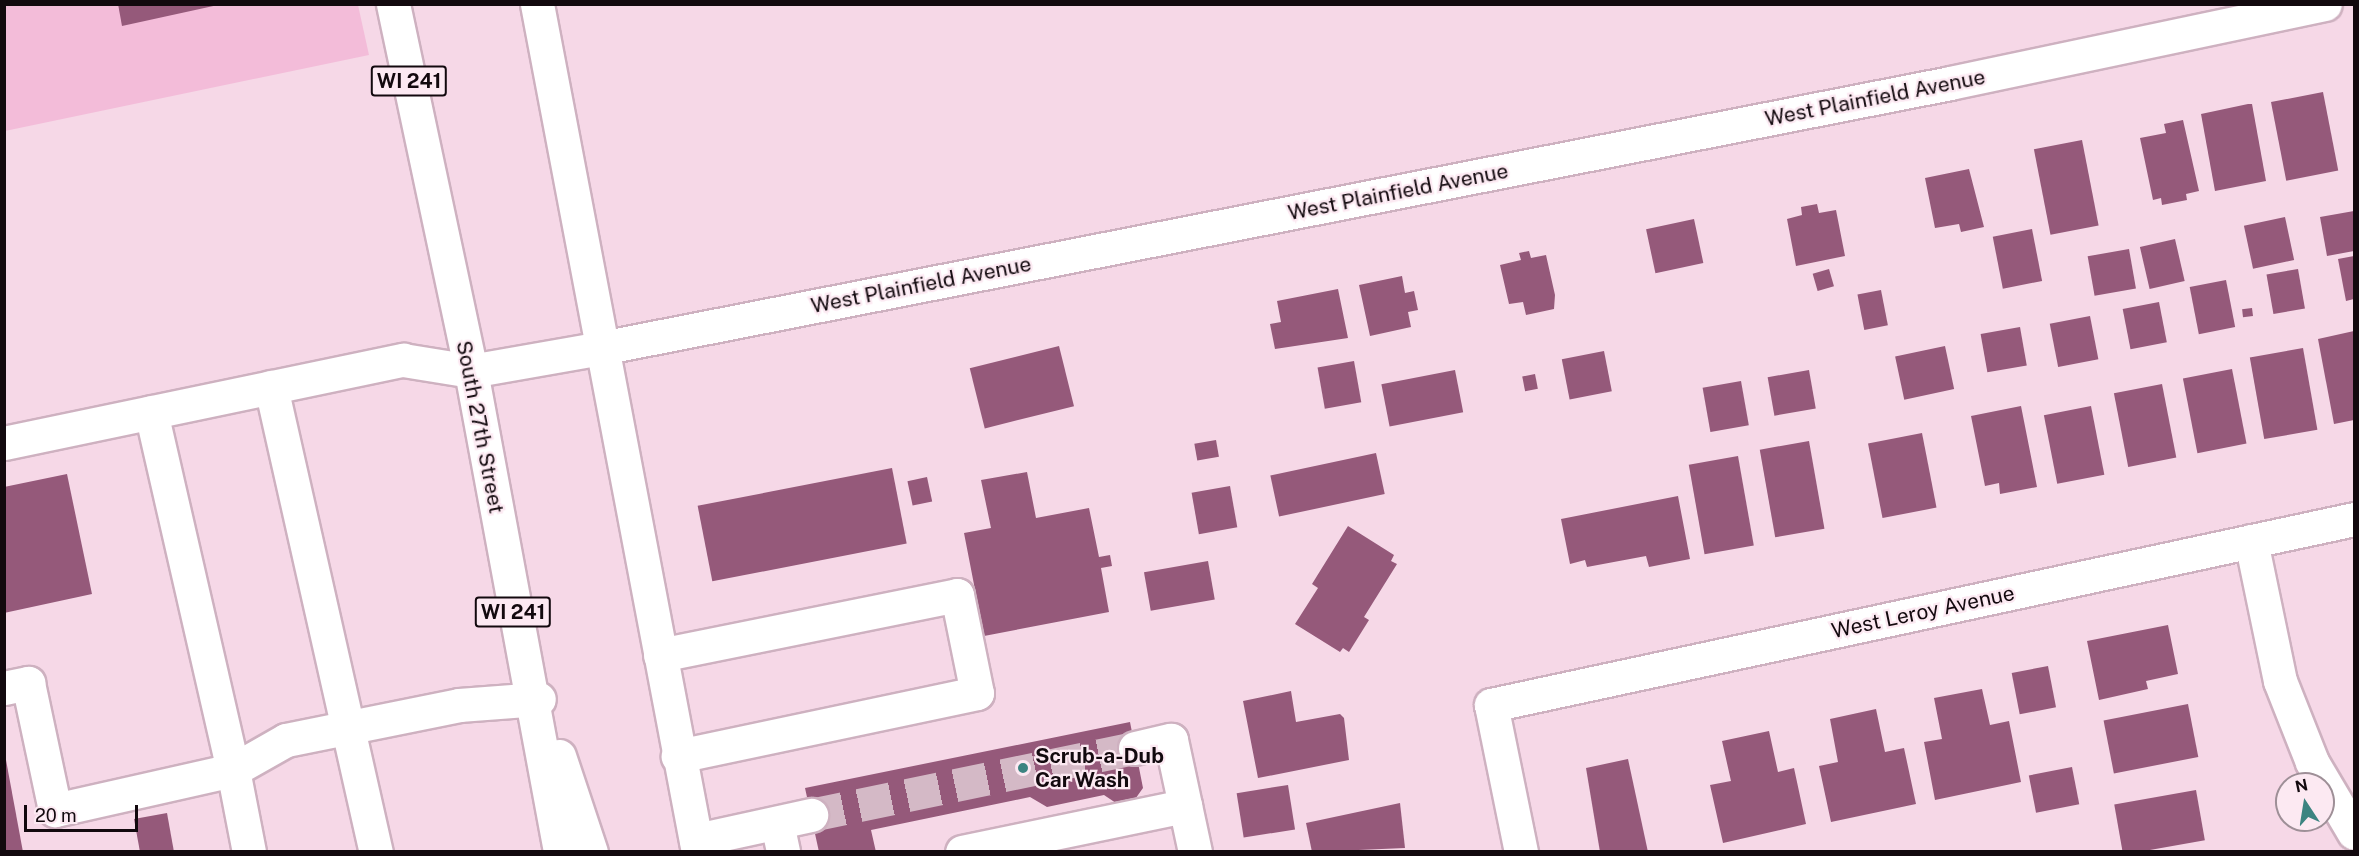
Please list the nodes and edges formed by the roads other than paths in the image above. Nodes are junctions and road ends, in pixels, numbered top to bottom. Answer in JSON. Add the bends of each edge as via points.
{"nodes":[{"id":1,"x":393,"y":4,"type":"edge"},
{"id":2,"x":537,"y":4,"type":"edge"},
{"id":3,"x":2325,"y":4,"type":"edge"},
{"id":4,"x":601,"y":348,"type":"junction"},
{"id":5,"x":471,"y":372,"type":"junction"},
{"id":6,"x":271,"y":387,"type":"junction"},
{"id":7,"x":151,"y":412,"type":"junction"},
{"id":8,"x":4,"y":443,"type":"edge"},
{"id":9,"x":2355,"y":519,"type":"edge"},
{"id":10,"x":2251,"y":541,"type":"junction"},
{"id":11,"x":660,"y":655,"type":"junction"},
{"id":12,"x":4,"y":688,"type":"edge"},
{"id":13,"x":535,"y":700,"type":"junction"},
{"id":14,"x":346,"y":728,"type":"junction"},
{"id":15,"x":1135,"y":748,"type":"tunnel mouth"},
{"id":16,"x":678,"y":756,"type":"junction"},
{"id":17,"x":233,"y":770,"type":"junction"},
{"id":18,"x":1185,"y":806,"type":"junction"},
{"id":19,"x":811,"y":815,"type":"tunnel mouth"},
{"id":20,"x":2355,"y":833,"type":"edge"},
{"id":21,"x":780,"y":837,"type":"edge"},
{"id":22,"x":697,"y":846,"type":"edge"},
{"id":23,"x":249,"y":852,"type":"edge"},
{"id":24,"x":376,"y":852,"type":"edge"},
{"id":25,"x":560,"y":852,"type":"edge"},
{"id":26,"x":591,"y":852,"type":"edge"},
{"id":27,"x":962,"y":852,"type":"edge"},
{"id":28,"x":1195,"y":852,"type":"edge"},
{"id":29,"x":1521,"y":852,"type":"edge"}],
"edges":[{"from":1,"to":5,"type":"street","name":"South 27th Street","number":"WI 241"},
{"from":2,"to":4,"type":"street"},
{"from":3,"to":4,"type":"street","name":"West Plainfield Avenue","via":[[1938,86]]},
{"from":4,"to":5,"type":"street","name":"West Plainfield Avenue"},
{"from":4,"to":11,"type":"street"},
{"from":5,"to":6,"type":"street","via":[[403,360]]},
{"from":5,"to":13,"type":"street","name":"South 27th Street","number":"WI 241","via":[[517,632]]},
{"from":6,"to":7,"type":"street"},
{"from":6,"to":14,"type":"street"},
{"from":7,"to":8,"type":"street"},
{"from":7,"to":17,"type":"street"},
{"from":9,"to":10,"type":"street","name":"West Leroy Avenue"},
{"from":10,"to":20,"type":"street","via":[[2280,681],[2312,762]]},
{"from":10,"to":29,"type":"street","name":"West Leroy Avenue","via":[[1491,705]]},
{"from":11,"to":16,"type":"street"},
{"from":11,"to":16,"type":"street","via":[[957,595],[977,693]]},
{"from":12,"to":17,"type":"street","via":[[28,683],[55,810]]},
{"from":13,"to":14,"type":"street","via":[[459,705]]},
{"from":13,"to":25,"type":"street"},
{"from":13,"to":26,"type":"street"},
{"from":14,"to":17,"type":"street","via":[[286,740]]},
{"from":14,"to":24,"type":"street"},
{"from":15,"to":18,"type":"street","via":[[1171,740]]},
{"from":16,"to":22,"type":"street"},
{"from":17,"to":23,"type":"street"},
{"from":18,"to":27,"type":"street"},
{"from":18,"to":28,"type":"street"},
{"from":19,"to":21,"type":"street"},
{"from":21,"to":22,"type":"street"}]}
